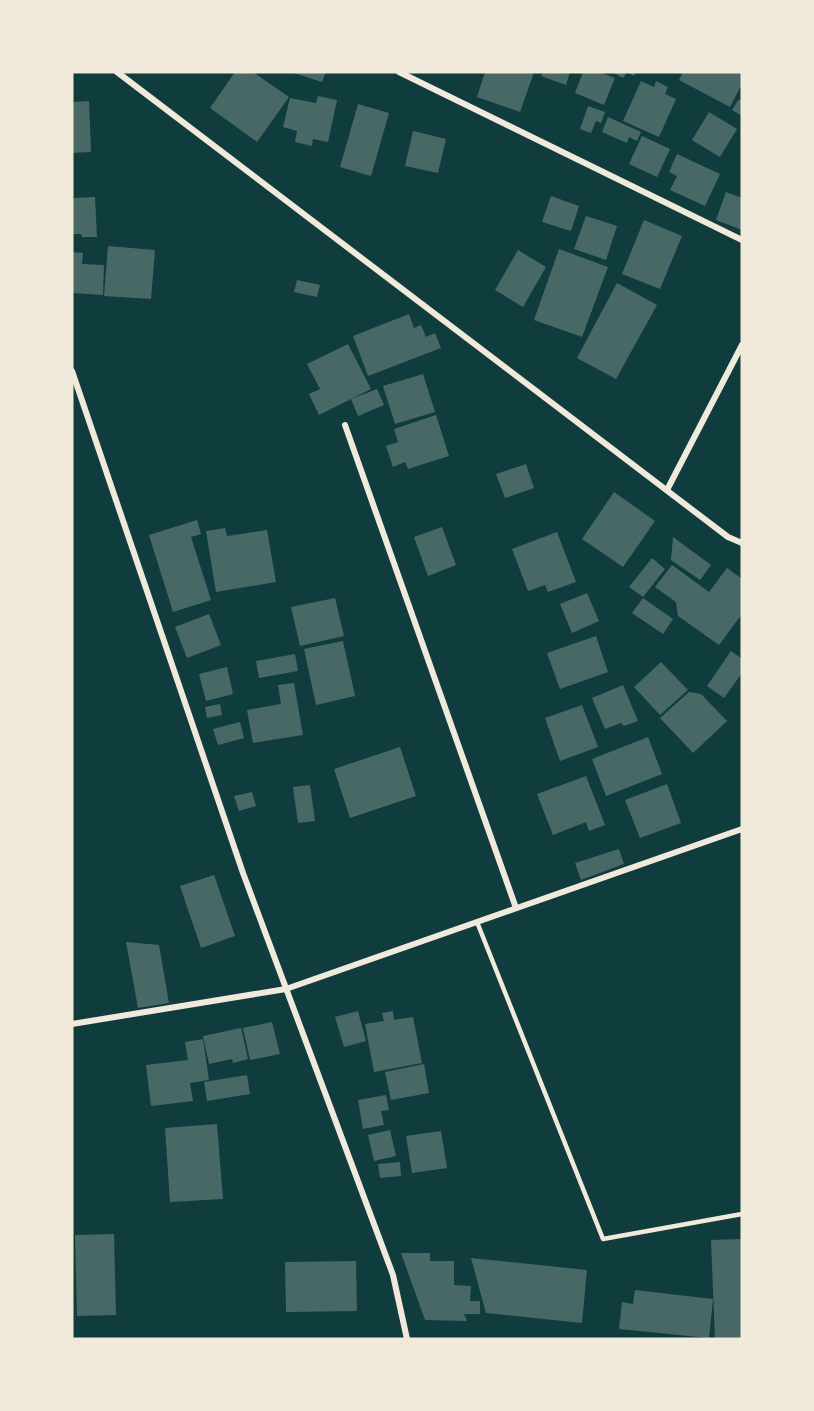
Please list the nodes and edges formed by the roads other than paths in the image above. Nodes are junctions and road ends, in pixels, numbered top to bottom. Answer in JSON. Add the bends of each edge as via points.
{"nodes":[{"id":1,"x":117,"y":72,"type":"edge"},
{"id":2,"x":399,"y":72,"type":"edge"},
{"id":3,"x":742,"y":240,"type":"edge"},
{"id":4,"x":742,"y":345,"type":"edge"},
{"id":5,"x":72,"y":371,"type":"edge"},
{"id":6,"x":345,"y":425,"type":"dead end"},
{"id":7,"x":667,"y":490,"type":"junction"},
{"id":8,"x":742,"y":543,"type":"edge"},
{"id":9,"x":742,"y":829,"type":"edge"},
{"id":10,"x":516,"y":908,"type":"junction"},
{"id":11,"x":477,"y":922,"type":"junction"},
{"id":12,"x":286,"y":989,"type":"junction"},
{"id":13,"x":72,"y":1024,"type":"edge"},
{"id":14,"x":742,"y":1214,"type":"edge"},
{"id":15,"x":407,"y":1339,"type":"edge"}],
"edges":[{"from":1,"to":7,"type":"street"},
{"from":2,"to":3,"type":"street"},
{"from":4,"to":7,"type":"street"},
{"from":5,"to":12,"type":"street"},
{"from":6,"to":10,"type":"street"},
{"from":7,"to":8,"type":"street","via":[[728,537]]},
{"from":9,"to":10,"type":"street"},
{"from":10,"to":11,"type":"street"},
{"from":11,"to":12,"type":"street"},
{"from":11,"to":14,"type":"lane","via":[[603,1239]]},
{"from":12,"to":13,"type":"street"},
{"from":12,"to":15,"type":"street","via":[[393,1275]]}]}
